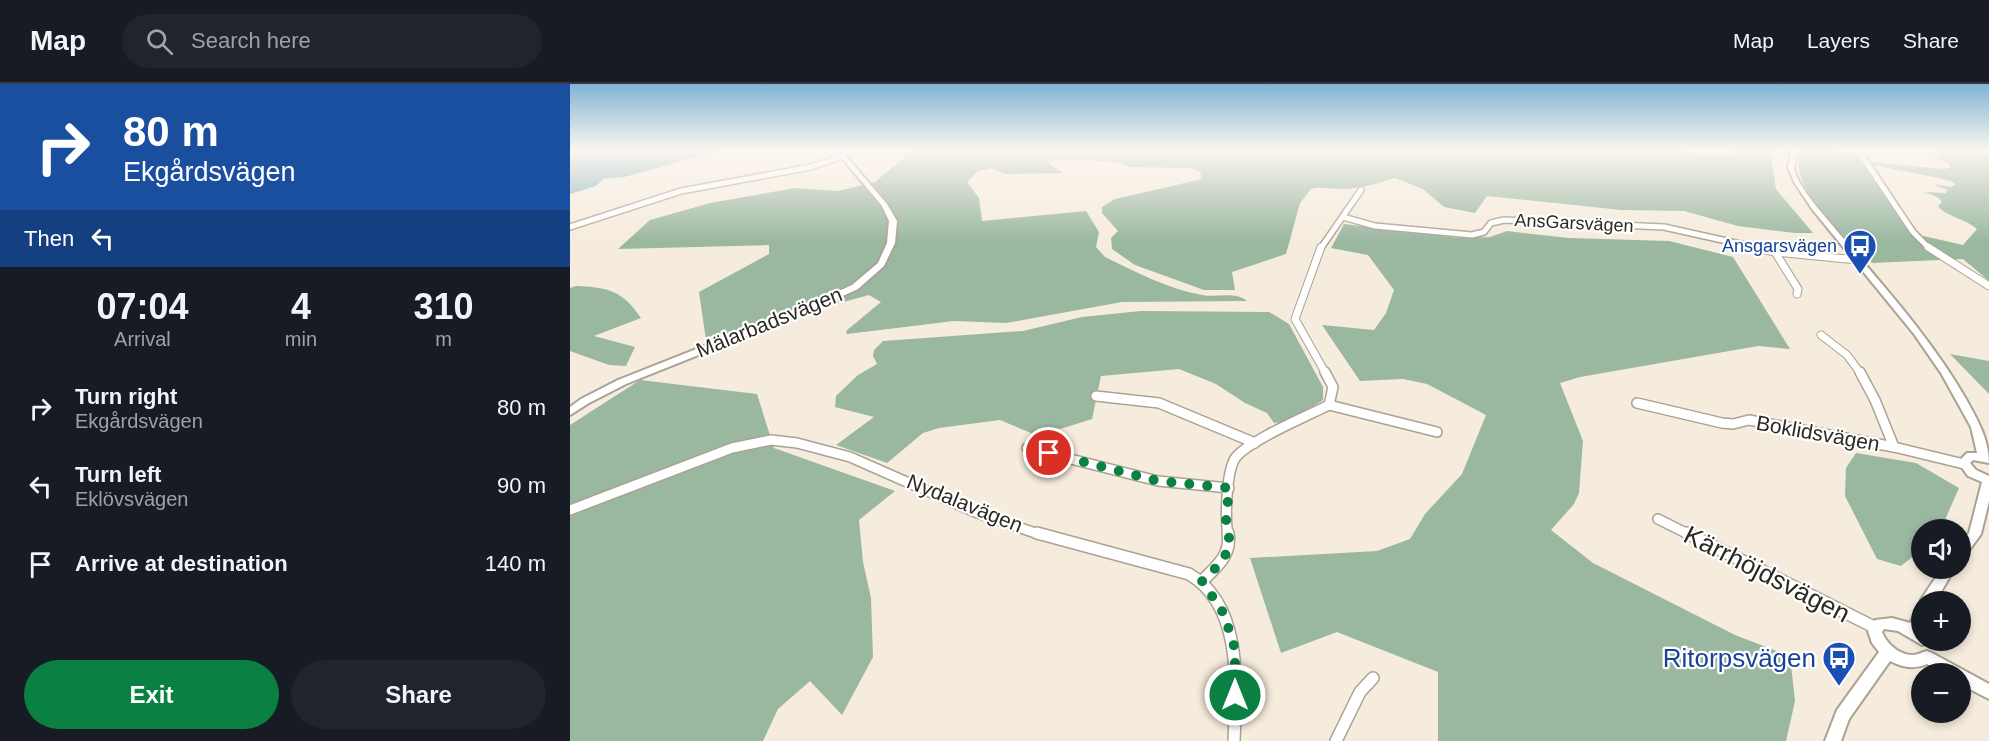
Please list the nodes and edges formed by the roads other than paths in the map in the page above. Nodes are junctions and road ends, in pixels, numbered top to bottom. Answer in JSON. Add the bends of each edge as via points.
{"nodes":[{"id":1,"x":735,"y":181,"type":"edge"},
{"id":2,"x":865,"y":181,"type":"edge"},
{"id":3,"x":1796,"y":181,"type":"edge"},
{"id":4,"x":1881,"y":181,"type":"edge"},
{"id":5,"x":1361,"y":190,"type":"dead end"},
{"id":6,"x":1342,"y":217,"type":"junction"},
{"id":7,"x":570,"y":227,"type":"edge"},
{"id":8,"x":1775,"y":252,"type":"junction"},
{"id":9,"x":1857,"y":260,"type":"junction"},
{"id":10,"x":1989,"y":286,"type":"edge"},
{"id":11,"x":1797,"y":294,"type":"dead end"},
{"id":12,"x":1821,"y":335,"type":"dead end"},
{"id":13,"x":1096,"y":396,"type":"dead end"},
{"id":14,"x":1637,"y":402,"type":"dead end"},
{"id":15,"x":1329,"y":405,"type":"junction"},
{"id":16,"x":570,"y":412,"type":"edge"},
{"id":17,"x":1437,"y":432,"type":"dead end"},
{"id":18,"x":1255,"y":443,"type":"junction"},
{"id":19,"x":1894,"y":447,"type":"junction"},
{"id":20,"x":1027,"y":448,"type":"dead end"},
{"id":21,"x":1987,"y":458,"type":"edge"},
{"id":22,"x":1964,"y":464,"type":"junction"},
{"id":23,"x":1989,"y":480,"type":"edge"},
{"id":24,"x":1229,"y":488,"type":"junction"},
{"id":25,"x":570,"y":510,"type":"edge"},
{"id":26,"x":1658,"y":519,"type":"dead end"},
{"id":27,"x":1971,"y":539,"type":"edge"},
{"id":28,"x":1202,"y":581,"type":"junction"},
{"id":29,"x":1876,"y":628,"type":"junction"},
{"id":30,"x":1911,"y":632,"type":"edge"},
{"id":31,"x":1928,"y":651,"type":"edge"},
{"id":32,"x":1889,"y":652,"type":"junction"},
{"id":33,"x":1927,"y":657,"type":"junction"},
{"id":34,"x":1937,"y":663,"type":"edge"},
{"id":35,"x":1373,"y":678,"type":"dead end"},
{"id":36,"x":1971,"y":682,"type":"edge"},
{"id":37,"x":1989,"y":692,"type":"edge"},
{"id":38,"x":1234,"y":741,"type":"edge"},
{"id":39,"x":1336,"y":741,"type":"edge"},
{"id":40,"x":1833,"y":741,"type":"edge"}],
"edges":[{"from":1,"to":7,"type":"street","via":[[681,191]]},
{"from":2,"to":16,"type":"street","name":"Mälarbadsvägen","via":[[893,221],[891,243],[881,264],[855,287],[622,382]]},
{"from":3,"to":9,"type":"street"},
{"from":4,"to":10,"type":"street","via":[[1913,232],[1944,258]]},
{"from":5,"to":6,"type":"street"},
{"from":6,"to":8,"type":"street","name":"AnsGarsvägen","via":[[1375,226],[1472,235],[1483,233],[1497,220],[1664,227]]},
{"from":6,"to":15,"type":"street","via":[[1322,244],[1294,319],[1333,387]]},
{"from":8,"to":9,"type":"street","name":"AnsGarsvägen"},
{"from":8,"to":11,"type":"street","via":[[1798,289]]},
{"from":9,"to":21,"type":"street","via":[[1946,373],[1976,427]]},
{"from":12,"to":19,"type":"street","via":[[1832,340],[1873,392]]},
{"from":13,"to":18,"type":"street","via":[[1159,403]]},
{"from":14,"to":19,"type":"street","name":"Boklidsvägen","via":[[1722,423],[1749,420]]},
{"from":15,"to":17,"type":"street"},
{"from":15,"to":18,"type":"street"},
{"from":18,"to":24,"type":"street","via":[[1231,464]]},
{"from":19,"to":22,"type":"street","name":"Boklidsvägen"},
{"from":20,"to":24,"type":"street","via":[[1158,481]]},
{"from":21,"to":22,"type":"street","via":[[1968,457]]},
{"from":22,"to":23,"type":"street","via":[[1972,473]]},
{"from":23,"to":27,"type":"street"},
{"from":24,"to":28,"type":"street","via":[[1226,522],[1230,543],[1223,561]]},
{"from":25,"to":28,"type":"street","name":"Nydalavägen","via":[[674,469],[769,440],[832,453],[899,476],[975,512]]},
{"from":26,"to":29,"type":"street","name":"Kärrhöjdsvägen"},
{"from":28,"to":38,"type":"street","via":[[1224,614],[1235,649]]},
{"from":29,"to":30,"type":"street","via":[[1887,623]]},
{"from":29,"to":32,"type":"street","via":[[1878,641]]},
{"from":31,"to":33,"type":"street"},
{"from":32,"to":33,"type":"street","via":[[1912,662]]},
{"from":32,"to":40,"type":"street","via":[[1843,715]]},
{"from":33,"to":34,"type":"street"},
{"from":35,"to":39,"type":"street","via":[[1360,692]]},
{"from":36,"to":37,"type":"street"}]}
